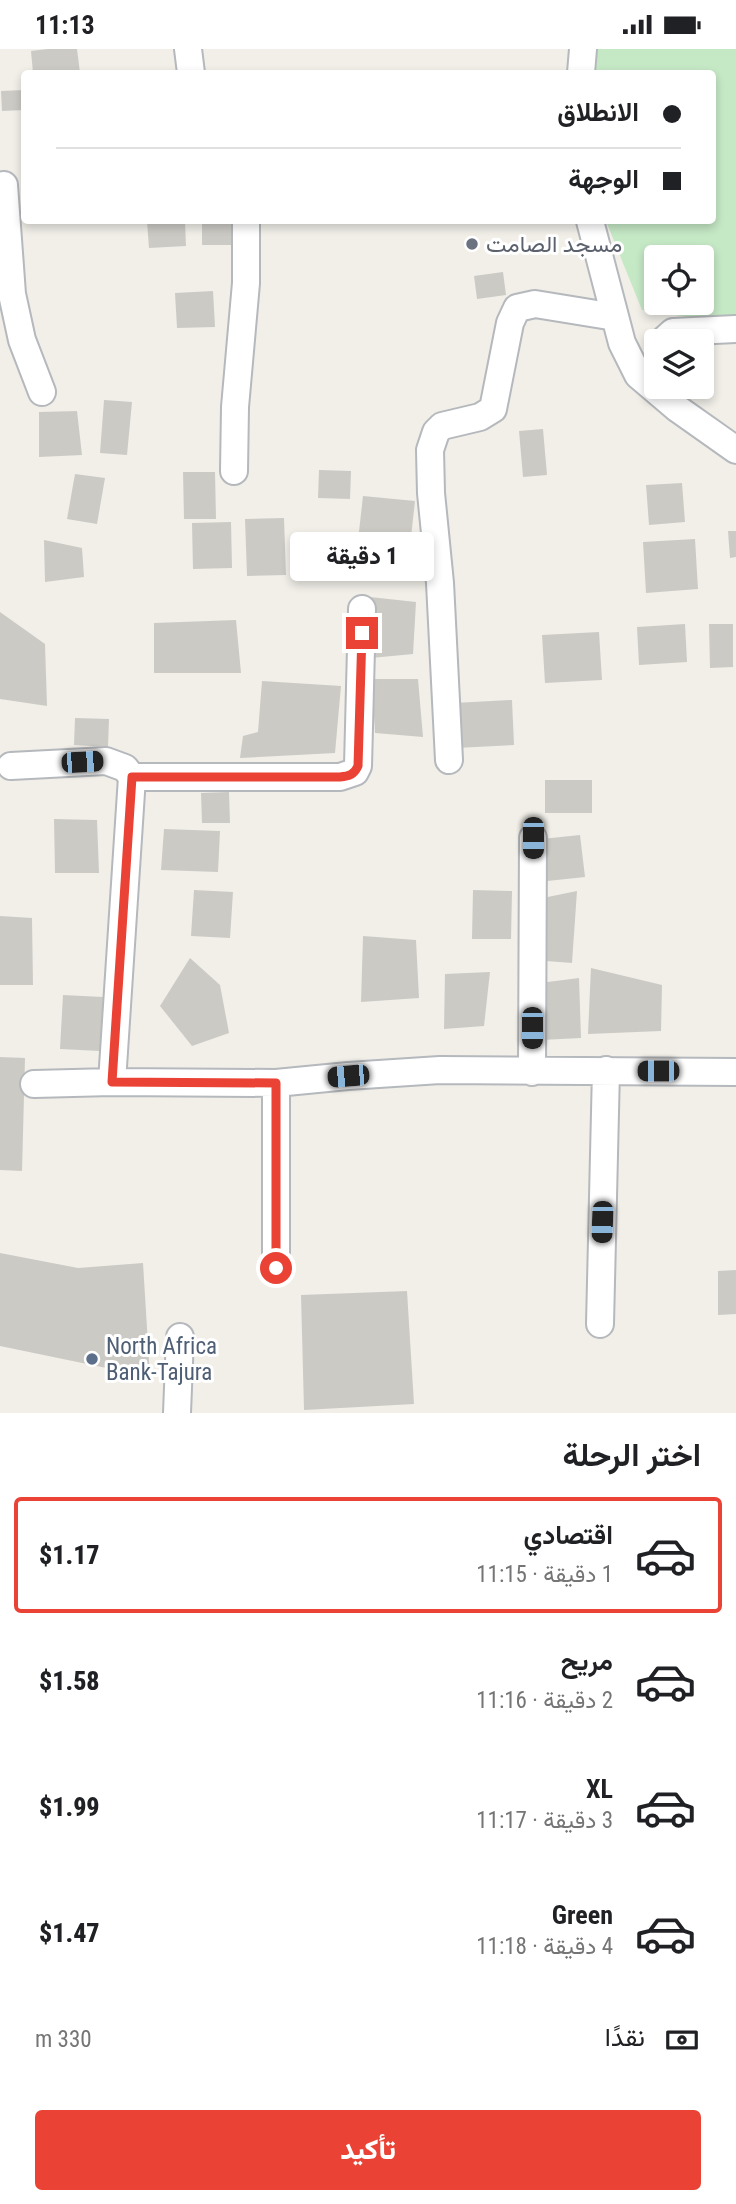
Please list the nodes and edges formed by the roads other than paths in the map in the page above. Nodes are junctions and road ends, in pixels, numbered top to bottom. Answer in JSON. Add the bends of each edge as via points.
{"nodes":[{"id":1,"x":188,"y":49,"type":"edge"},
{"id":2,"x":583,"y":49,"type":"edge"},
{"id":3,"x":191,"y":70,"type":"edge"},
{"id":4,"x":581,"y":70,"type":"edge"},
{"id":5,"x":9,"y":185,"type":"edge"},
{"id":6,"x":246,"y":224,"type":"edge"},
{"id":7,"x":591,"y":224,"type":"edge"},
{"id":8,"x":615,"y":317,"type":"junction"},
{"id":9,"x":736,"y":329,"type":"edge"},
{"id":10,"x":714,"y":330,"type":"edge"},
{"id":11,"x":644,"y":365,"type":"edge"},
{"id":12,"x":638,"y":375,"type":"junction"},
{"id":13,"x":42,"y":392,"type":"dead end"},
{"id":14,"x":736,"y":450,"type":"edge"},
{"id":15,"x":234,"y":471,"type":"dead end"},
{"id":16,"x":362,"y":609,"type":"dead end"},
{"id":17,"x":449,"y":760,"type":"dead end"},
{"id":18,"x":11,"y":766,"type":"dead end"},
{"id":19,"x":132,"y":777,"type":"junction"},
{"id":20,"x":533,"y":838,"type":"dead end"},
{"id":21,"x":606,"y":1070,"type":"junction"},
{"id":22,"x":532,"y":1072,"type":"junction"},
{"id":23,"x":736,"y":1072,"type":"edge"},
{"id":24,"x":112,"y":1082,"type":"junction"},
{"id":25,"x":276,"y":1083,"type":"junction"},
{"id":26,"x":34,"y":1084,"type":"dead end"},
{"id":27,"x":276,"y":1268,"type":"dead end"},
{"id":28,"x":600,"y":1324,"type":"dead end"},
{"id":29,"x":180,"y":1338,"type":"dead end"},
{"id":30,"x":177,"y":1413,"type":"edge"}],
"edges":[{"from":1,"to":3,"type":"street"},
{"from":2,"to":4,"type":"street"},
{"from":5,"to":13,"type":"street","via":[[12,295]]},
{"from":6,"to":15,"type":"street"},
{"from":7,"to":8,"type":"street"},
{"from":8,"to":12,"type":"street"},
{"from":8,"to":17,"type":"street","via":[[535,304],[517,308],[493,409],[442,426],[432,441],[431,493]]},
{"from":9,"to":10,"type":"street"},
{"from":11,"to":12,"type":"street"},
{"from":12,"to":14,"type":"street"},
{"from":16,"to":19,"type":"street","via":[[355,772],[340,777]]},
{"from":18,"to":19,"type":"street","via":[[106,761],[125,768]]},
{"from":19,"to":24,"type":"street"},
{"from":20,"to":22,"type":"street"},
{"from":21,"to":22,"type":"street"},
{"from":21,"to":23,"type":"street"},
{"from":21,"to":28,"type":"street"},
{"from":22,"to":25,"type":"street","via":[[440,1070]]},
{"from":24,"to":25,"type":"street"},
{"from":24,"to":26,"type":"street"},
{"from":25,"to":27,"type":"street"},
{"from":29,"to":30,"type":"street"}]}
